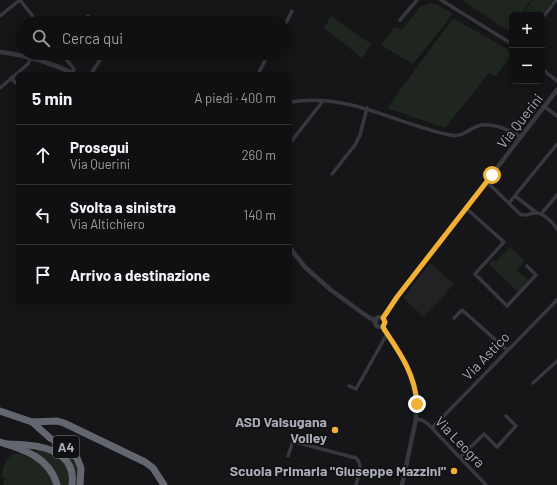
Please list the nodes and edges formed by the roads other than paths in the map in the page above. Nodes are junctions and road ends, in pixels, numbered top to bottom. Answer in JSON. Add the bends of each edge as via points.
{"nodes":[{"id":1,"x":20,"y":0,"type":"edge"},
{"id":2,"x":417,"y":0,"type":"edge"},
{"id":3,"x":441,"y":0,"type":"edge"},
{"id":4,"x":556,"y":0,"type":"edge"},
{"id":5,"x":292,"y":11,"type":"dead end"},
{"id":6,"x":545,"y":15,"type":"edge"},
{"id":7,"x":0,"y":16,"type":"edge"},
{"id":8,"x":33,"y":16,"type":"edge"},
{"id":9,"x":290,"y":16,"type":"edge"},
{"id":10,"x":400,"y":20,"type":"dead end"},
{"id":11,"x":509,"y":42,"type":"edge"},
{"id":12,"x":0,"y":52,"type":"edge"},
{"id":13,"x":16,"y":55,"type":"edge"},
{"id":14,"x":30,"y":60,"type":"edge"},
{"id":15,"x":40,"y":60,"type":"edge"},
{"id":16,"x":68,"y":60,"type":"edge"},
{"id":17,"x":100,"y":60,"type":"edge"},
{"id":18,"x":265,"y":60,"type":"edge"},
{"id":19,"x":545,"y":71,"type":"edge"},
{"id":20,"x":19,"y":72,"type":"edge"},
{"id":21,"x":70,"y":72,"type":"edge"},
{"id":22,"x":74,"y":72,"type":"edge"},
{"id":23,"x":92,"y":72,"type":"edge"},
{"id":24,"x":259,"y":72,"type":"edge"},
{"id":25,"x":16,"y":74,"type":"edge"},
{"id":26,"x":12,"y":78,"type":"junction"},
{"id":27,"x":557,"y":81,"type":"edge"},
{"id":28,"x":16,"y":83,"type":"edge"},
{"id":29,"x":0,"y":88,"type":"edge"},
{"id":30,"x":557,"y":90,"type":"edge"},
{"id":31,"x":324,"y":101,"type":"junction"},
{"id":32,"x":292,"y":102,"type":"edge"},
{"id":33,"x":545,"y":107,"type":"junction"},
{"id":34,"x":367,"y":108,"type":"junction"},
{"id":35,"x":557,"y":116,"type":"edge"},
{"id":36,"x":521,"y":137,"type":"junction"},
{"id":37,"x":292,"y":141,"type":"edge"},
{"id":38,"x":557,"y":144,"type":"edge"},
{"id":39,"x":332,"y":174,"type":"dead end"},
{"id":40,"x":487,"y":182,"type":"junction"},
{"id":41,"x":557,"y":195,"type":"edge"},
{"id":42,"x":515,"y":196,"type":"junction"},
{"id":43,"x":509,"y":203,"type":"junction"},
{"id":44,"x":467,"y":209,"type":"junction"},
{"id":45,"x":537,"y":213,"type":"junction"},
{"id":46,"x":541,"y":214,"type":"junction"},
{"id":47,"x":557,"y":229,"type":"edge"},
{"id":48,"x":292,"y":251,"type":"edge"},
{"id":49,"x":527,"y":266,"type":"dead end"},
{"id":50,"x":557,"y":300,"type":"edge"},
{"id":51,"x":383,"y":318,"type":"junction"},
{"id":52,"x":454,"y":318,"type":"dead end"},
{"id":53,"x":376,"y":321,"type":"junction"},
{"id":54,"x":383,"y":327,"type":"junction"},
{"id":55,"x":387,"y":334,"type":"junction"},
{"id":56,"x":507,"y":350,"type":"junction"},
{"id":57,"x":557,"y":361,"type":"edge"},
{"id":58,"x":534,"y":383,"type":"dead end"},
{"id":59,"x":349,"y":386,"type":"dead end"},
{"id":60,"x":0,"y":411,"type":"edge"},
{"id":61,"x":506,"y":416,"type":"dead end"},
{"id":62,"x":416,"y":419,"type":"junction"},
{"id":63,"x":32,"y":422,"type":"junction"},
{"id":64,"x":432,"y":428,"type":"junction"},
{"id":65,"x":3,"y":443,"type":"edge"},
{"id":66,"x":288,"y":456,"type":"dead end"},
{"id":67,"x":460,"y":457,"type":"junction"},
{"id":68,"x":57,"y":485,"type":"edge"},
{"id":69,"x":72,"y":485,"type":"edge"},
{"id":70,"x":80,"y":485,"type":"edge"},
{"id":71,"x":164,"y":485,"type":"edge"},
{"id":72,"x":356,"y":485,"type":"edge"},
{"id":73,"x":402,"y":485,"type":"edge"},
{"id":74,"x":486,"y":485,"type":"edge"}],
"edges":[{"from":1,"to":7,"type":"street"},
{"from":1,"to":8,"type":"street"},
{"from":2,"to":10,"type":"street"},
{"from":3,"to":11,"type":"street"},
{"from":4,"to":6,"type":"street"},
{"from":5,"to":9,"type":"street"},
{"from":12,"to":13,"type":"street"},
{"from":14,"to":20,"type":"street"},
{"from":15,"to":21,"type":"street"},
{"from":16,"to":22,"type":"street"},
{"from":17,"to":23,"type":"street"},
{"from":18,"to":24,"type":"street"},
{"from":19,"to":27,"type":"street"},
{"from":25,"to":26,"type":"street"},
{"from":26,"to":28,"type":"street"},
{"from":26,"to":29,"type":"street"},
{"from":30,"to":33,"type":"street","name":"Via Querini"},
{"from":31,"to":32,"type":"street"},
{"from":31,"to":34,"type":"street"},
{"from":31,"to":37,"type":"street"},
{"from":33,"to":35,"type":"street"},
{"from":33,"to":36,"type":"street","name":"Via Querini"},
{"from":34,"to":36,"type":"street","via":[[450,135],[458,136],[481,125],[489,125]]},
{"from":34,"to":39,"type":"street","via":[[355,145]]},
{"from":36,"to":40,"type":"street","name":"Via Querini"},
{"from":38,"to":42,"type":"street"},
{"from":40,"to":43,"type":"street"},
{"from":40,"to":44,"type":"street","name":"Via Querini"},
{"from":41,"to":46,"type":"street"},
{"from":42,"to":43,"type":"street"},
{"from":42,"to":45,"type":"street"},
{"from":43,"to":45,"type":"street","via":[[520,214],[526,216]]},
{"from":44,"to":49,"type":"street","via":[[504,242],[475,274],[507,306],[536,275]]},
{"from":44,"to":51,"type":"street","name":"Via Querini"},
{"from":45,"to":46,"type":"street"},
{"from":46,"to":47,"type":"street"},
{"from":48,"to":53,"type":"street","via":[[305,267],[331,290]]},
{"from":50,"to":56,"type":"street","name":"Via Astico"},
{"from":51,"to":53,"type":"street","via":[[377,318]]},
{"from":51,"to":54,"type":"street"},
{"from":52,"to":56,"type":"street","via":[[462,310]]},
{"from":53,"to":54,"type":"street","via":[[377,326]]},
{"from":54,"to":55,"type":"street"},
{"from":55,"to":59,"type":"street","via":[[356,389]]},
{"from":55,"to":62,"type":"street","via":[[406,364],[413,381],[416,392]]},
{"from":56,"to":64,"type":"street","name":"Via Astico"},
{"from":57,"to":58,"type":"street"},
{"from":60,"to":63,"type":"highway","number":"A4"},
{"from":61,"to":67,"type":"street","via":[[516,426],[497,447],[484,434]]},
{"from":62,"to":64,"type":"street","name":"Via Leogra","via":[[425,421]]},
{"from":62,"to":73,"type":"street"},
{"from":63,"to":70,"type":"highway","number":"A4","via":[[50,438],[68,448],[77,458],[81,468]]},
{"from":63,"to":71,"type":"highway","via":[[57,421],[73,426],[145,462],[153,468]]},
{"from":64,"to":67,"type":"street","name":"Via Leogra"},
{"from":65,"to":68,"type":"highway","via":[[41,460],[53,475]]},
{"from":65,"to":69,"type":"highway","via":[[38,446],[58,454],[71,470]]},
{"from":66,"to":72,"type":"street","via":[[295,442],[353,456],[360,463]]},
{"from":67,"to":74,"type":"street","name":"Via Leogra"}]}
